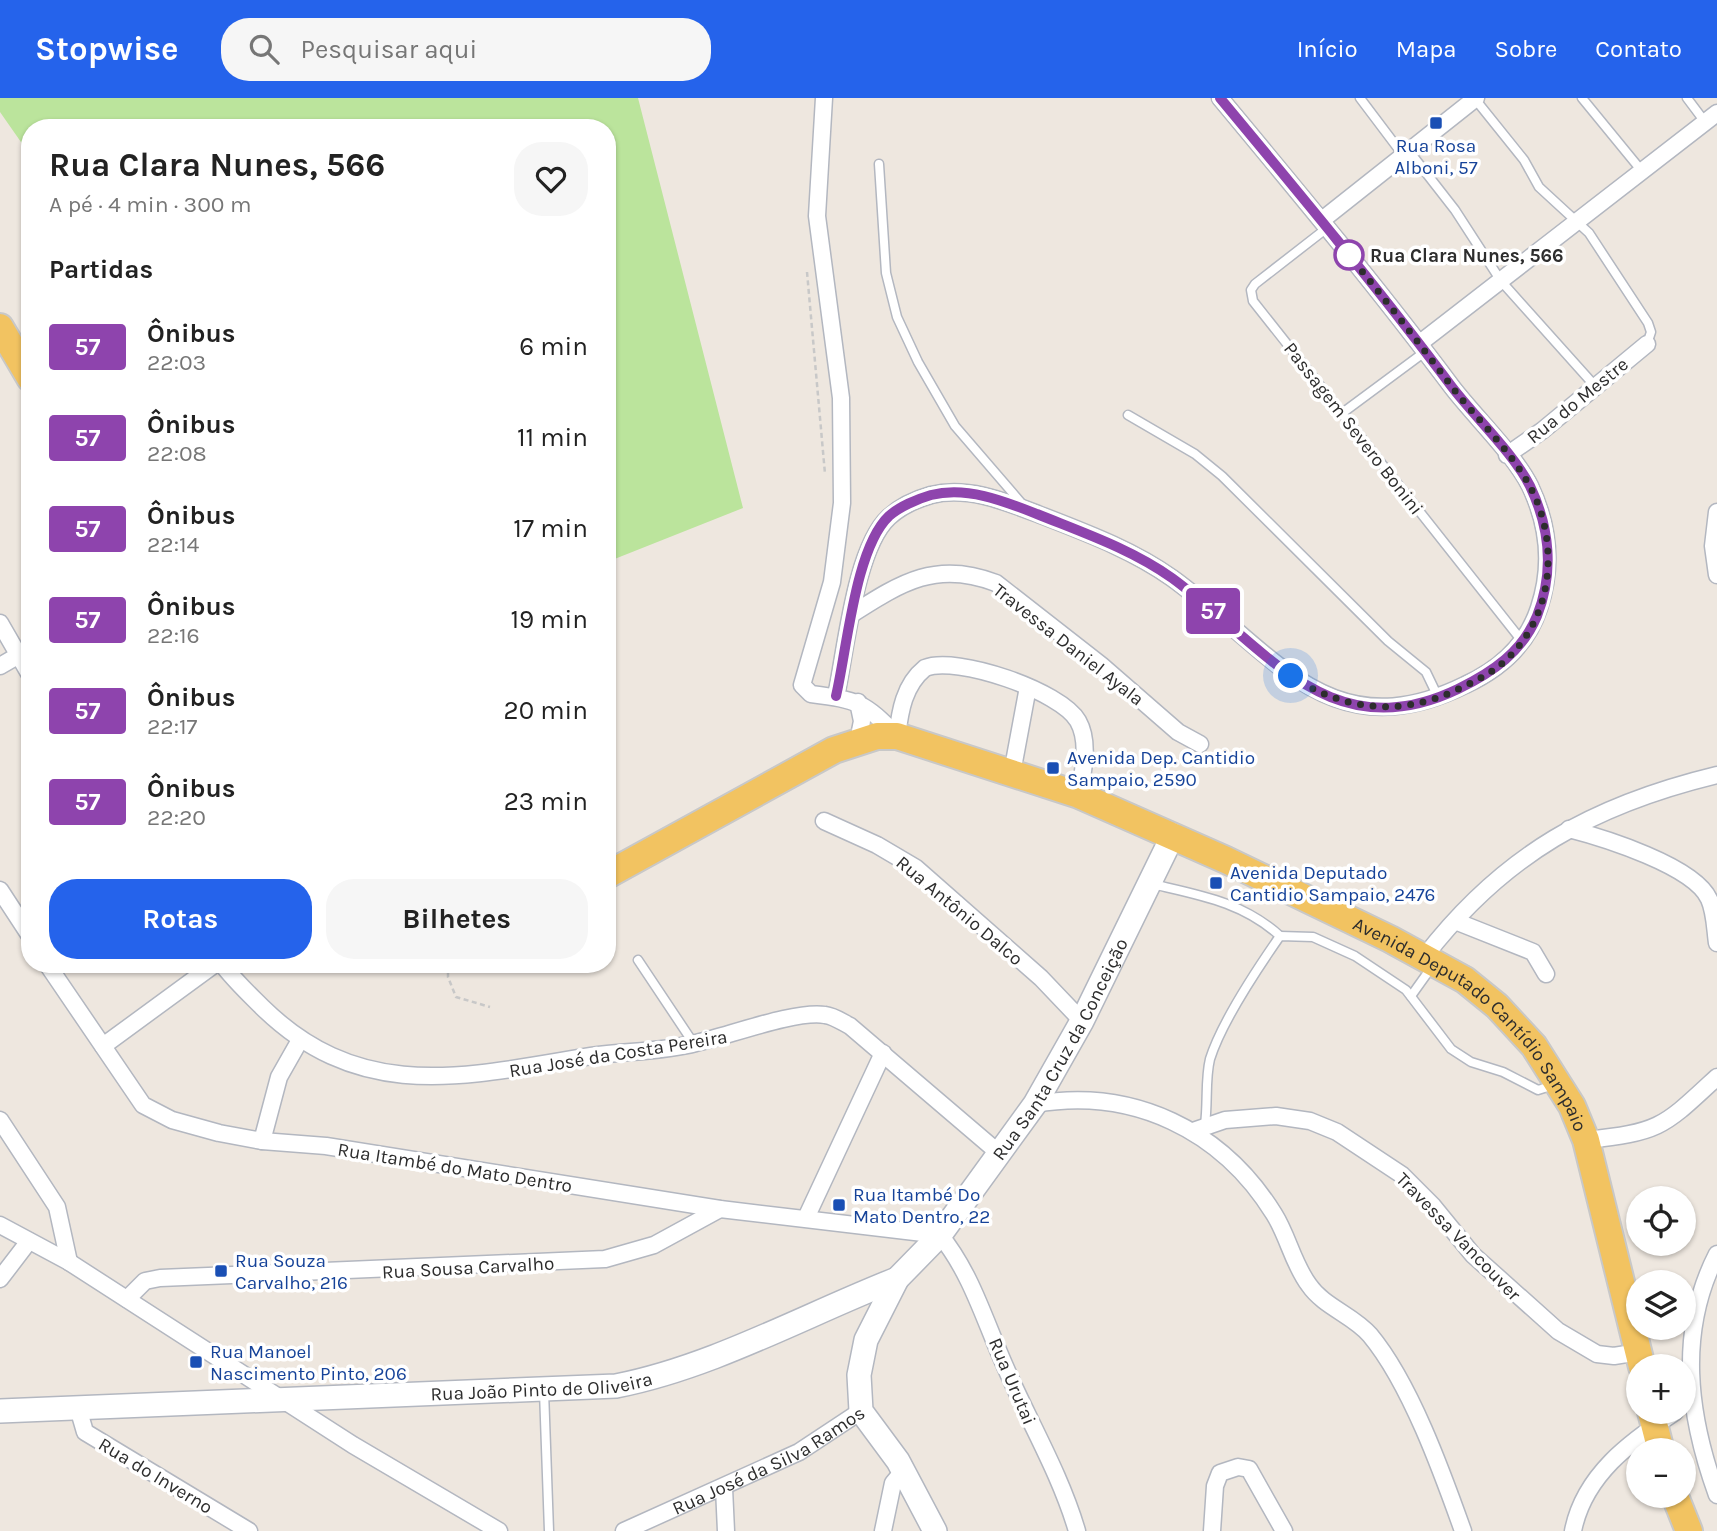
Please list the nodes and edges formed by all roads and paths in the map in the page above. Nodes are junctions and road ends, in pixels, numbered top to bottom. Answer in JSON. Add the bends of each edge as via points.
{"nodes":[{"id":1,"x":824,"y":98,"type":"edge"},
{"id":2,"x":1220,"y":98,"type":"edge"},
{"id":3,"x":1360,"y":98,"type":"edge"},
{"id":4,"x":1582,"y":98,"type":"edge"},
{"id":5,"x":1687,"y":98,"type":"edge"},
{"id":6,"x":1472,"y":99,"type":"edge"},
{"id":7,"x":1711,"y":117,"type":"edge"},
{"id":8,"x":1406,"y":153,"type":"junction"},
{"id":9,"x":879,"y":164,"type":"dead end"},
{"id":10,"x":1641,"y":170,"type":"junction"},
{"id":11,"x":1577,"y":220,"type":"junction"},
{"id":12,"x":1324,"y":224,"type":"junction"},
{"id":13,"x":809,"y":262,"type":"dead end"},
{"id":14,"x":1501,"y":281,"type":"junction"},
{"id":15,"x":0,"y":327,"type":"edge"},
{"id":16,"x":1647,"y":345,"type":"joint"},
{"id":17,"x":1423,"y":347,"type":"junction"},
{"id":18,"x":21,"y":363,"type":"edge"},
{"id":19,"x":1595,"y":386,"type":"junction"},
{"id":20,"x":1341,"y":414,"type":"junction"},
{"id":21,"x":1129,"y":415,"type":"dead end"},
{"id":22,"x":1507,"y":455,"type":"junction"},
{"id":23,"x":842,"y":503,"type":"junction"},
{"id":24,"x":1027,"y":510,"type":"junction"},
{"id":25,"x":1717,"y":512,"type":"edge"},
{"id":26,"x":1717,"y":575,"type":"edge"},
{"id":27,"x":852,"y":614,"type":"junction"},
{"id":28,"x":0,"y":623,"type":"edge"},
{"id":29,"x":1522,"y":641,"type":"junction"},
{"id":30,"x":19,"y":655,"type":"junction"},
{"id":31,"x":21,"y":658,"type":"edge"},
{"id":32,"x":0,"y":666,"type":"edge"},
{"id":33,"x":1028,"y":687,"type":"junction"},
{"id":34,"x":836,"y":696,"type":"junction"},
{"id":35,"x":1438,"y":697,"type":"junction"},
{"id":36,"x":859,"y":702,"type":"junction"},
{"id":37,"x":897,"y":737,"type":"junction"},
{"id":38,"x":858,"y":741,"type":"junction"},
{"id":39,"x":1200,"y":744,"type":"dead end"},
{"id":40,"x":1012,"y":773,"type":"junction"},
{"id":41,"x":1717,"y":775,"type":"edge"},
{"id":42,"x":1079,"y":795,"type":"junction"},
{"id":43,"x":824,"y":821,"type":"dead end"},
{"id":44,"x":1569,"y":830,"type":"junction"},
{"id":45,"x":1173,"y":835,"type":"junction"},
{"id":46,"x":616,"y":869,"type":"edge"},
{"id":47,"x":1149,"y":884,"type":"junction"},
{"id":48,"x":0,"y":890,"type":"edge"},
{"id":49,"x":1455,"y":921,"type":"junction"},
{"id":50,"x":21,"y":922,"type":"edge"},
{"id":51,"x":1280,"y":936,"type":"junction"},
{"id":52,"x":1717,"y":943,"type":"edge"},
{"id":53,"x":1430,"y":959,"type":"junction"},
{"id":54,"x":638,"y":960,"type":"dead end"},
{"id":55,"x":53,"y":973,"type":"edge"},
{"id":56,"x":203,"y":973,"type":"edge"},
{"id":57,"x":230,"y":973,"type":"edge"},
{"id":58,"x":448,"y":973,"type":"edge"},
{"id":59,"x":1546,"y":974,"type":"dead end"},
{"id":60,"x":1411,"y":996,"type":"junction"},
{"id":61,"x":490,"y":1007,"type":"dead end"},
{"id":62,"x":1082,"y":1021,"type":"junction"},
{"id":63,"x":300,"y":1040,"type":"junction"},
{"id":64,"x":694,"y":1044,"type":"junction"},
{"id":65,"x":103,"y":1046,"type":"junction"},
{"id":66,"x":883,"y":1053,"type":"junction"},
{"id":67,"x":1717,"y":1077,"type":"edge"},
{"id":68,"x":1559,"y":1082,"type":"junction"},
{"id":69,"x":1035,"y":1104,"type":"junction"},
{"id":70,"x":0,"y":1120,"type":"edge"},
{"id":71,"x":1199,"y":1128,"type":"junction"},
{"id":72,"x":1586,"y":1140,"type":"junction"},
{"id":73,"x":262,"y":1141,"type":"junction"},
{"id":74,"x":999,"y":1154,"type":"junction"},
{"id":75,"x":720,"y":1209,"type":"junction"},
{"id":76,"x":806,"y":1218,"type":"junction"},
{"id":77,"x":0,"y":1225,"type":"edge"},
{"id":78,"x":940,"y":1235,"type":"junction"},
{"id":79,"x":29,"y":1241,"type":"junction"},
{"id":80,"x":1717,"y":1254,"type":"edge"},
{"id":81,"x":69,"y":1262,"type":"junction"},
{"id":82,"x":0,"y":1279,"type":"edge"},
{"id":83,"x":897,"y":1279,"type":"junction"},
{"id":84,"x":127,"y":1299,"type":"junction"},
{"id":85,"x":1639,"y":1354,"type":"edge"},
{"id":86,"x":1690,"y":1354,"type":"edge"},
{"id":87,"x":1626,"y":1357,"type":"edge"},
{"id":88,"x":544,"y":1388,"type":"junction"},
{"id":89,"x":285,"y":1401,"type":"junction"},
{"id":90,"x":78,"y":1408,"type":"junction"},
{"id":91,"x":0,"y":1410,"type":"edge"},
{"id":92,"x":859,"y":1412,"type":"junction"},
{"id":93,"x":1696,"y":1422,"type":"edge"},
{"id":94,"x":1660,"y":1425,"type":"edge"},
{"id":95,"x":904,"y":1471,"type":"junction"},
{"id":96,"x":724,"y":1488,"type":"junction"},
{"id":97,"x":1717,"y":1495,"type":"edge"},
{"id":98,"x":1680,"y":1508,"type":"edge"},
{"id":99,"x":249,"y":1531,"type":"edge"},
{"id":100,"x":499,"y":1531,"type":"edge"},
{"id":101,"x":549,"y":1531,"type":"edge"},
{"id":102,"x":624,"y":1531,"type":"edge"},
{"id":103,"x":726,"y":1531,"type":"edge"},
{"id":104,"x":883,"y":1531,"type":"edge"},
{"id":105,"x":935,"y":1531,"type":"edge"},
{"id":106,"x":1076,"y":1531,"type":"edge"},
{"id":107,"x":1212,"y":1531,"type":"edge"},
{"id":108,"x":1284,"y":1531,"type":"edge"},
{"id":109,"x":1463,"y":1531,"type":"edge"},
{"id":110,"x":1573,"y":1531,"type":"edge"},
{"id":111,"x":1689,"y":1531,"type":"edge"}],
"edges":[{"from":1,"to":23,"type":"street","via":[[817,216],[841,398]]},
{"from":2,"to":12,"type":"street"},
{"from":3,"to":8,"type":"lane"},
{"from":4,"to":10,"type":"lane"},
{"from":5,"to":7,"type":"lane"},
{"from":6,"to":8,"type":"street"},
{"from":6,"to":11,"type":"lane","via":[[1524,160],[1539,187]]},
{"from":7,"to":10,"type":"street"},
{"from":8,"to":12,"type":"street"},
{"from":8,"to":14,"type":"lane","via":[[1454,210]]},
{"from":9,"to":24,"type":"lane","via":[[886,273],[907,339],[955,426]]},
{"from":10,"to":11,"type":"street"},
{"from":11,"to":14,"type":"street"},
{"from":11,"to":16,"type":"lane","via":[[1648,323]]},
{"from":12,"to":17,"type":"street"},
{"from":12,"to":20,"type":"lane","name":"Passagem Severo Bonini","via":[[1251,290],[1258,309]]},
{"from":13,"to":23,"type":"path","via":[[806,282],[824,473]]},
{"from":14,"to":17,"type":"street"},
{"from":14,"to":19,"type":"lane"},
{"from":15,"to":18,"type":"main road"},
{"from":16,"to":19,"type":"street","name":"Rua do Mestre"},
{"from":17,"to":20,"type":"lane"},
{"from":17,"to":22,"type":"street"},
{"from":19,"to":22,"type":"street","name":"Rua do Mestre"},
{"from":20,"to":29,"type":"lane","name":"Passagem Severo Bonini"},
{"from":21,"to":35,"type":"lane","via":[[1195,454],[1222,476],[1388,641],[1426,672]]},
{"from":22,"to":29,"type":"street","via":[[1528,483],[1548,550],[1542,598]]},
{"from":23,"to":34,"type":"street","name":"Avenida Deputado Cantídio Sampaio","via":[[832,582],[802,677],[804,691]]},
{"from":24,"to":27,"type":"street","via":[[961,492],[928,496],[891,514],[872,542]]},
{"from":24,"to":35,"type":"street","via":[[1102,539],[1170,577],[1272,661],[1328,697],[1387,708]]},
{"from":25,"to":26,"type":"street","via":[[1713,546]]},
{"from":27,"to":34,"type":"street"},
{"from":27,"to":39,"type":"street","name":"Travessa Daniel Ayala","via":[[921,577],[956,572],[980,577],[996,583],[1178,732]]},
{"from":28,"to":30,"type":"street"},
{"from":29,"to":35,"type":"street","via":[[1486,676]]},
{"from":30,"to":31,"type":"street"},
{"from":30,"to":32,"type":"street"},
{"from":33,"to":37,"type":"street","via":[[969,668],[932,665],[919,672],[910,686],[901,706]]},
{"from":33,"to":40,"type":"street"},
{"from":33,"to":42,"type":"street","via":[[1050,695],[1078,720],[1084,758]]},
{"from":34,"to":36,"type":"street","name":"Avenida Deputado Cantídio Sampaio"},
{"from":36,"to":37,"type":"street","name":"Avenida Deputado Cantídio Sampaio"},
{"from":36,"to":38,"type":"street"},
{"from":37,"to":38,"type":"main road","name":"Avenida Deputado Cantídio Sampaio"},
{"from":37,"to":40,"type":"main road","name":"Avenida Deputado Cantídio Sampaio"},
{"from":38,"to":46,"type":"main road","name":"Avenida Deputado Cantídio Sampaio"},
{"from":40,"to":42,"type":"main road","name":"Avenida Deputado Cantídio Sampaio"},
{"from":41,"to":44,"type":"street","via":[[1621,803]]},
{"from":42,"to":45,"type":"main road","name":"Avenida Deputado Cantídio Sampaio"},
{"from":43,"to":62,"type":"street","name":"Rua Antônio Dalco","via":[[916,868],[1041,978]]},
{"from":44,"to":49,"type":"street","via":[[1512,866]]},
{"from":44,"to":52,"type":"street","via":[[1597,836],[1689,878],[1710,900]]},
{"from":45,"to":47,"type":"street","name":"Rua Santa Cruz da Conceição"},
{"from":45,"to":53,"type":"main road","name":"Avenida Deputado Cantídio Sampaio"},
{"from":47,"to":51,"type":"lane","via":[[1241,907]]},
{"from":47,"to":62,"type":"street","name":"Rua Santa Cruz da Conceição"},
{"from":48,"to":50,"type":"street"},
{"from":49,"to":53,"type":"street"},
{"from":49,"to":59,"type":"street","via":[[1533,952]]},
{"from":51,"to":60,"type":"lane","via":[[1313,937],[1332,944]]},
{"from":51,"to":71,"type":"lane","via":[[1217,1042]]},
{"from":53,"to":60,"type":"lane"},
{"from":53,"to":68,"type":"main road","name":"Avenida Deputado Cantídio Sampaio","via":[[1497,1006]]},
{"from":54,"to":64,"type":"lane"},
{"from":55,"to":65,"type":"street","name":"Rua Itambé do Mato Dentro"},
{"from":56,"to":65,"type":"street"},
{"from":57,"to":63,"type":"street","name":"Rua José da Costa Pereira"},
{"from":58,"to":61,"type":"path","via":[[456,997]]},
{"from":60,"to":68,"type":"lane","via":[[1447,1045],[1471,1062],[1538,1090]]},
{"from":62,"to":69,"type":"street","name":"Rua Santa Cruz da Conceição"},
{"from":63,"to":64,"type":"street","name":"Rua José da Costa Pereira","via":[[357,1067],[405,1076],[456,1076]]},
{"from":63,"to":73,"type":"street","via":[[279,1077]]},
{"from":64,"to":66,"type":"street","name":"Rua José da Costa Pereira","via":[[816,1014],[850,1026]]},
{"from":65,"to":73,"type":"street","name":"Rua Itambé do Mato Dentro","via":[[143,1105],[158,1114]]},
{"from":66,"to":74,"type":"street","name":"Rua José da Costa Pereira"},
{"from":66,"to":76,"type":"street"},
{"from":67,"to":72,"type":"street","via":[[1660,1126],[1634,1135]]},
{"from":68,"to":72,"type":"main road","name":"Avenida Deputado Cantídio Sampaio"},
{"from":69,"to":71,"type":"street","via":[[1071,1100],[1115,1103],[1148,1109]]},
{"from":69,"to":74,"type":"street","name":"Rua Santa Cruz da Conceição"},
{"from":70,"to":81,"type":"street","via":[[57,1207]]},
{"from":71,"to":87,"type":"street","name":"Travessa Vancouver","via":[[1225,1120],[1276,1116],[1310,1121],[1337,1132],[1402,1175],[1473,1255],[1558,1331],[1597,1353]]},
{"from":71,"to":109,"type":"street","via":[[1263,1198],[1311,1288],[1367,1332],[1381,1349],[1417,1419]]},
{"from":72,"to":85,"type":"main road","name":"Avenida Deputado Cantídio Sampaio"},
{"from":73,"to":75,"type":"street","name":"Rua Itambé do Mato Dentro","via":[[326,1146]]},
{"from":74,"to":78,"type":"street","name":"Rua Santa Cruz da Conceição"},
{"from":75,"to":76,"type":"street","name":"Rua Itambé do Mato Dentro"},
{"from":75,"to":84,"type":"street","name":"Rua Sousa Carvalho","via":[[654,1245],[605,1259],[160,1278],[145,1281]]},
{"from":76,"to":78,"type":"street","name":"Rua Itambé do Mato Dentro"},
{"from":77,"to":79,"type":"street"},
{"from":78,"to":83,"type":"street","name":"Rua Santa Cruz da Conceição"},
{"from":78,"to":106,"type":"street","name":"Rua Urutai","via":[[979,1301],[1029,1422],[1062,1485]]},
{"from":79,"to":81,"type":"street"},
{"from":79,"to":82,"type":"street"},
{"from":80,"to":86,"type":"street","via":[[1691,1326]]},
{"from":81,"to":84,"type":"street"},
{"from":83,"to":88,"type":"street","name":"Rua João Pinto de Oliveira","via":[[647,1379],[615,1386]]},
{"from":83,"to":92,"type":"street","name":"Rua José da Silva Ramos","via":[[866,1340]]},
{"from":84,"to":89,"type":"street"},
{"from":88,"to":89,"type":"street","name":"Rua João Pinto de Oliveira"},
{"from":88,"to":101,"type":"lane"},
{"from":89,"to":90,"type":"street","name":"Rua João Pinto de Oliveira"},
{"from":89,"to":100,"type":"street"},
{"from":90,"to":91,"type":"street","name":"Rua João Pinto de Oliveira"},
{"from":90,"to":99,"type":"street","name":"Rua do Inverno","via":[[85,1432]]},
{"from":92,"to":95,"type":"street"},
{"from":92,"to":96,"type":"street","name":"Rua José da Silva Ramos","via":[[799,1452]]},
{"from":93,"to":97,"type":"street"},
{"from":94,"to":110,"type":"street","via":[[1612,1460],[1595,1479],[1581,1502]]},
{"from":95,"to":104,"type":"street","via":[[893,1483]]},
{"from":95,"to":105,"type":"street"},
{"from":96,"to":102,"type":"street","name":"Rua José da Silva Ramos"},
{"from":96,"to":103,"type":"street"},
{"from":98,"to":111,"type":"main road"},
{"from":107,"to":108,"type":"street","via":[[1220,1473],[1238,1467],[1249,1469]]}]}
